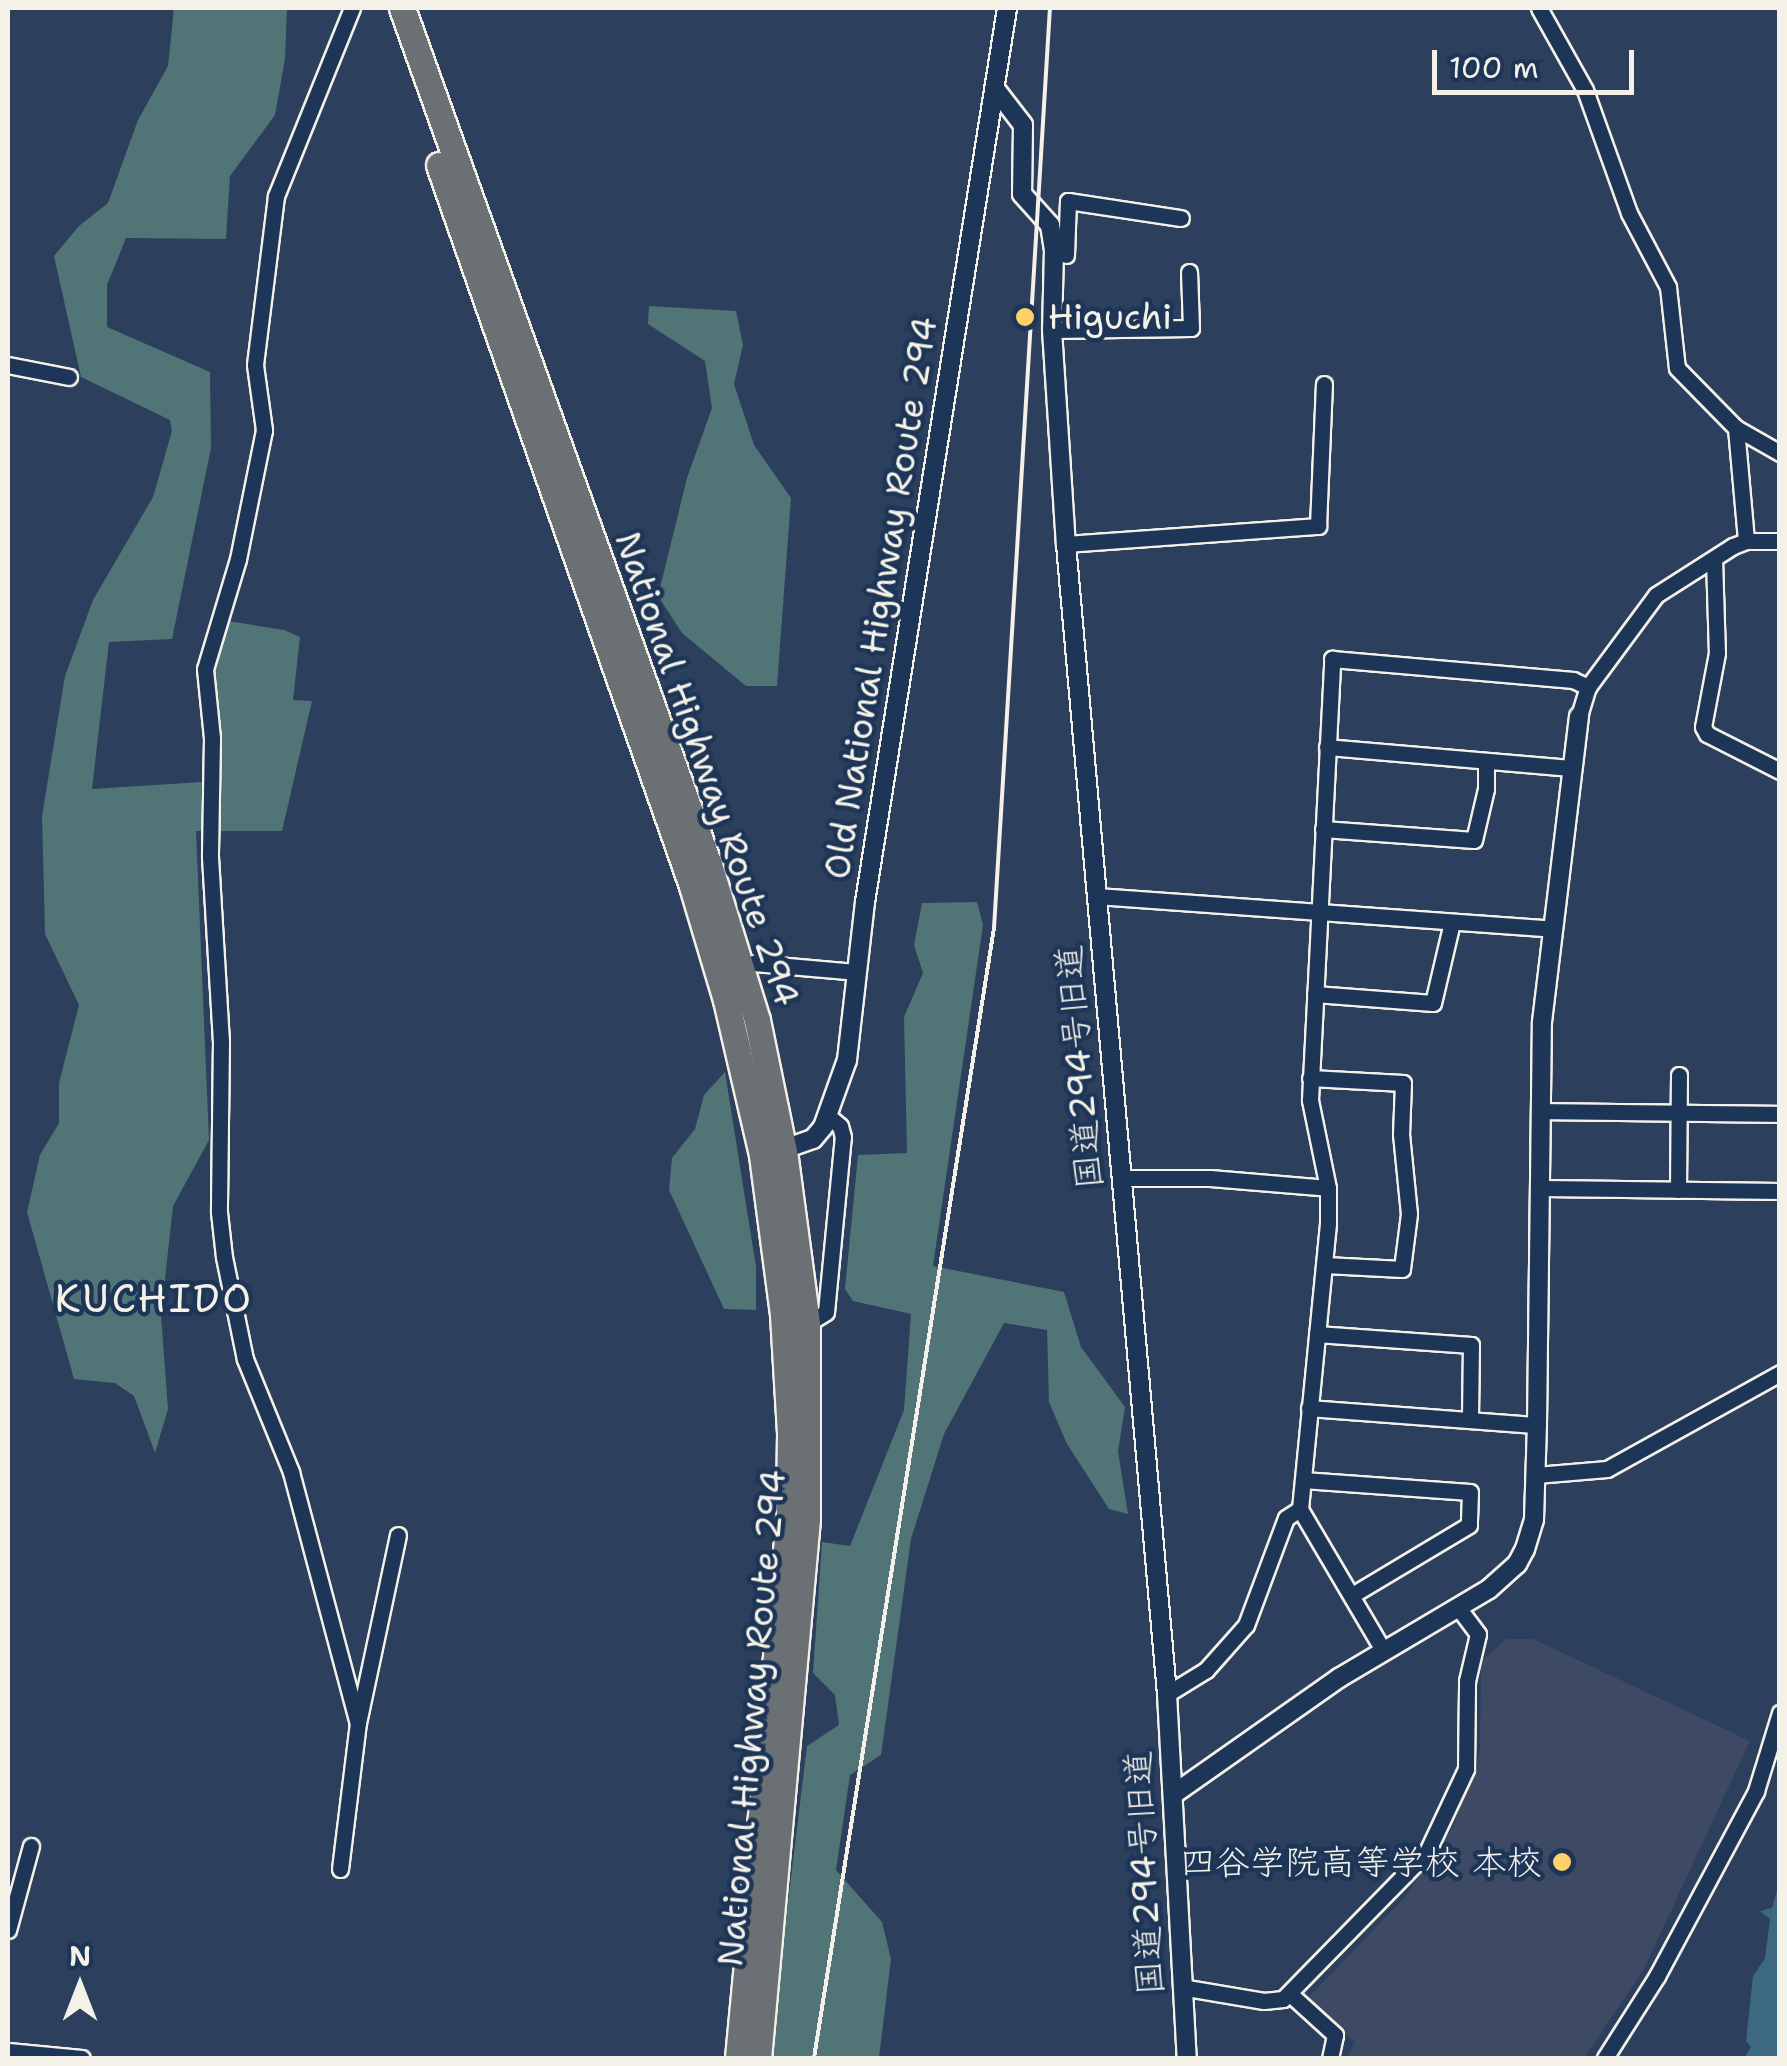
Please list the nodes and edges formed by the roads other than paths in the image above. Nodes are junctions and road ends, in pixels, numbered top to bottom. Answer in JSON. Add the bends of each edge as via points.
{"nodes":[{"id":1,"x":352,"y":8,"type":"edge"},
{"id":2,"x":385,"y":8,"type":"edge"},
{"id":3,"x":402,"y":8,"type":"edge"},
{"id":4,"x":1007,"y":8,"type":"edge"},
{"id":5,"x":1539,"y":8,"type":"edge"},
{"id":6,"x":996,"y":90,"type":"junction"},
{"id":7,"x":1181,"y":218,"type":"dead end"},
{"id":8,"x":1045,"y":220,"type":"junction"},
{"id":9,"x":1068,"y":220,"type":"junction"},
{"id":10,"x":1066,"y":255,"type":"dead end"},
{"id":11,"x":1188,"y":272,"type":"dead end"},
{"id":12,"x":1052,"y":330,"type":"junction"},
{"id":13,"x":8,"y":364,"type":"edge"},
{"id":14,"x":69,"y":377,"type":"dead end"},
{"id":15,"x":1324,"y":384,"type":"dead end"},
{"id":16,"x":1736,"y":428,"type":"junction"},
{"id":17,"x":1780,"y":453,"type":"edge"},
{"id":18,"x":1746,"y":541,"type":"junction"},
{"id":19,"x":1780,"y":541,"type":"edge"},
{"id":20,"x":1066,"y":544,"type":"junction"},
{"id":21,"x":1714,"y":559,"type":"junction"},
{"id":22,"x":1588,"y":687,"type":"junction"},
{"id":23,"x":1579,"y":716,"type":"joint"},
{"id":24,"x":1327,"y":747,"type":"junction"},
{"id":25,"x":1486,"y":761,"type":"junction"},
{"id":26,"x":1572,"y":768,"type":"junction"},
{"id":27,"x":1780,"y":770,"type":"edge"},
{"id":28,"x":1322,"y":829,"type":"junction"},
{"id":29,"x":1096,"y":896,"type":"junction"},
{"id":30,"x":1319,"y":910,"type":"junction"},
{"id":31,"x":1452,"y":922,"type":"junction"},
{"id":32,"x":1553,"y":930,"type":"junction"},
{"id":33,"x":742,"y":966,"type":"junction"},
{"id":34,"x":856,"y":972,"type":"junction"},
{"id":35,"x":1315,"y":994,"type":"junction"},
{"id":36,"x":1678,"y":1075,"type":"dead end"},
{"id":37,"x":1310,"y":1078,"type":"junction"},
{"id":38,"x":1542,"y":1111,"type":"junction"},
{"id":39,"x":1678,"y":1112,"type":"junction"},
{"id":40,"x":1780,"y":1114,"type":"edge"},
{"id":41,"x":828,"y":1116,"type":"junction"},
{"id":42,"x":773,"y":1153,"type":"junction"},
{"id":43,"x":1120,"y":1178,"type":"junction"},
{"id":44,"x":1328,"y":1188,"type":"junction"},
{"id":45,"x":1542,"y":1188,"type":"junction"},
{"id":46,"x":1678,"y":1190,"type":"junction"},
{"id":47,"x":1780,"y":1191,"type":"edge"},
{"id":48,"x":1325,"y":1265,"type":"junction"},
{"id":49,"x":808,"y":1324,"type":"junction"},
{"id":50,"x":1317,"y":1334,"type":"junction"},
{"id":51,"x":1780,"y":1372,"type":"edge"},
{"id":52,"x":1309,"y":1408,"type":"junction"},
{"id":53,"x":1470,"y":1420,"type":"junction"},
{"id":54,"x":1537,"y":1424,"type":"junction"},
{"id":55,"x":1536,"y":1475,"type":"junction"},
{"id":56,"x":1303,"y":1480,"type":"junction"},
{"id":57,"x":1300,"y":1508,"type":"junction"},
{"id":58,"x":398,"y":1535,"type":"dead end"},
{"id":59,"x":1352,"y":1595,"type":"junction"},
{"id":60,"x":1458,"y":1607,"type":"junction"},
{"id":61,"x":1384,"y":1650,"type":"junction"},
{"id":62,"x":1166,"y":1694,"type":"junction"},
{"id":63,"x":1780,"y":1713,"type":"edge"},
{"id":64,"x":358,"y":1722,"type":"junction"},
{"id":65,"x":1174,"y":1794,"type":"junction"},
{"id":66,"x":31,"y":1846,"type":"dead end"},
{"id":67,"x":340,"y":1869,"type":"dead end"},
{"id":68,"x":8,"y":1930,"type":"edge"},
{"id":69,"x":1182,"y":1987,"type":"junction"},
{"id":70,"x":1290,"y":1994,"type":"junction"},
{"id":71,"x":8,"y":2051,"type":"edge"},
{"id":72,"x":82,"y":2058,"type":"edge"},
{"id":73,"x":738,"y":2058,"type":"edge"},
{"id":74,"x":758,"y":2058,"type":"edge"},
{"id":75,"x":1187,"y":2058,"type":"edge"},
{"id":76,"x":1330,"y":2058,"type":"edge"},
{"id":77,"x":1606,"y":2058,"type":"edge"}],
"edges":[{"from":1,"to":64,"type":"street","via":[[276,196],[255,365],[264,430],[238,558],[205,669],[224,1257],[246,1359],[292,1472]]},
{"from":2,"to":42,"type":"highway","name":"National Highway Route 294","via":[[692,886]]},
{"from":3,"to":33,"type":"highway","name":"National Highway Route 294"},
{"from":4,"to":6,"type":"street","name":"Old National Highway Route 294"},
{"from":5,"to":16,"type":"street","via":[[1586,90],[1628,214],[1668,287],[1677,368]]},
{"from":6,"to":8,"type":"street","name":"国道294号旧道","via":[[1023,125],[1022,194]]},
{"from":6,"to":34,"type":"street","name":"Old National Highway Route 294"},
{"from":7,"to":9,"type":"street","via":[[1068,201]]},
{"from":8,"to":9,"type":"street"},
{"from":8,"to":12,"type":"street","name":"国道294号旧道","via":[[1054,250]]},
{"from":9,"to":10,"type":"street"},
{"from":11,"to":12,"type":"street","via":[[1190,328]]},
{"from":12,"to":20,"type":"street","name":"国道294号旧道"},
{"from":13,"to":14,"type":"street"},
{"from":15,"to":20,"type":"street","via":[[1318,526]]},
{"from":16,"to":17,"type":"street"},
{"from":16,"to":18,"type":"street"},
{"from":18,"to":19,"type":"street"},
{"from":18,"to":21,"type":"street"},
{"from":20,"to":29,"type":"street","name":"国道294号旧道"},
{"from":21,"to":22,"type":"street","via":[[1656,595]]},
{"from":21,"to":27,"type":"street","via":[[1718,653],[1703,727]]},
{"from":22,"to":23,"type":"street"},
{"from":22,"to":24,"type":"street","via":[[1574,680],[1332,659]]},
{"from":23,"to":26,"type":"street"},
{"from":24,"to":25,"type":"street"},
{"from":24,"to":28,"type":"street"},
{"from":25,"to":26,"type":"street"},
{"from":25,"to":28,"type":"street","via":[[1474,840]]},
{"from":26,"to":32,"type":"street"},
{"from":28,"to":30,"type":"street"},
{"from":29,"to":30,"type":"street"},
{"from":29,"to":43,"type":"street","name":"国道294号旧道"},
{"from":30,"to":31,"type":"street"},
{"from":30,"to":35,"type":"street"},
{"from":31,"to":32,"type":"street"},
{"from":31,"to":35,"type":"street","via":[[1433,1003]]},
{"from":32,"to":38,"type":"street","via":[[1542,1022]]},
{"from":33,"to":34,"type":"street"},
{"from":33,"to":42,"type":"highway","name":"National Highway Route 294"},
{"from":34,"to":41,"type":"street","name":"Old National Highway Route 294","via":[[847,1060]]},
{"from":35,"to":37,"type":"street"},
{"from":36,"to":39,"type":"street"},
{"from":37,"to":44,"type":"street"},
{"from":37,"to":48,"type":"street","via":[[1403,1083],[1409,1214],[1402,1269]]},
{"from":38,"to":39,"type":"street"},
{"from":38,"to":45,"type":"street"},
{"from":39,"to":40,"type":"street"},
{"from":39,"to":46,"type":"street"},
{"from":41,"to":42,"type":"street","name":"Old National Highway Route 294","via":[[813,1139]]},
{"from":41,"to":49,"type":"street","via":[[843,1137],[826,1312]]},
{"from":42,"to":49,"type":"highway","name":"National Highway Route 294"},
{"from":42,"to":73,"type":"highway","name":"National Highway Route 294","via":[[789,1518]]},
{"from":43,"to":44,"type":"street"},
{"from":43,"to":62,"type":"street","name":"国道294号旧道"},
{"from":44,"to":48,"type":"street"},
{"from":45,"to":46,"type":"street"},
{"from":45,"to":54,"type":"street"},
{"from":46,"to":47,"type":"street"},
{"from":48,"to":50,"type":"street"},
{"from":49,"to":74,"type":"highway","name":"National Highway Route 294","via":[[805,1577]]},
{"from":50,"to":52,"type":"street"},
{"from":50,"to":53,"type":"street","via":[[1471,1345]]},
{"from":51,"to":55,"type":"street","via":[[1606,1469]]},
{"from":52,"to":53,"type":"street"},
{"from":52,"to":56,"type":"street"},
{"from":53,"to":54,"type":"street"},
{"from":54,"to":55,"type":"street"},
{"from":55,"to":60,"type":"street","via":[[1531,1533],[1518,1564]]},
{"from":56,"to":57,"type":"street"},
{"from":56,"to":59,"type":"street","via":[[1470,1492],[1469,1525]]},
{"from":57,"to":59,"type":"street"},
{"from":57,"to":62,"type":"street","via":[[1286,1518],[1246,1625],[1206,1670]]},
{"from":58,"to":64,"type":"street"},
{"from":59,"to":61,"type":"street"},
{"from":60,"to":61,"type":"street"},
{"from":60,"to":70,"type":"street","via":[[1478,1634],[1466,1682],[1466,1768],[1414,1871]]},
{"from":61,"to":65,"type":"street"},
{"from":62,"to":65,"type":"street","name":"国道294号旧道"},
{"from":63,"to":77,"type":"street","via":[[1756,1791]]},
{"from":64,"to":67,"type":"street"},
{"from":65,"to":69,"type":"street","name":"国道294号旧道"},
{"from":66,"to":68,"type":"street"},
{"from":69,"to":70,"type":"street","via":[[1264,2001]]},
{"from":69,"to":75,"type":"street","name":"国道294号旧道"},
{"from":70,"to":76,"type":"street","via":[[1335,2036]]},
{"from":71,"to":72,"type":"street"}]}
